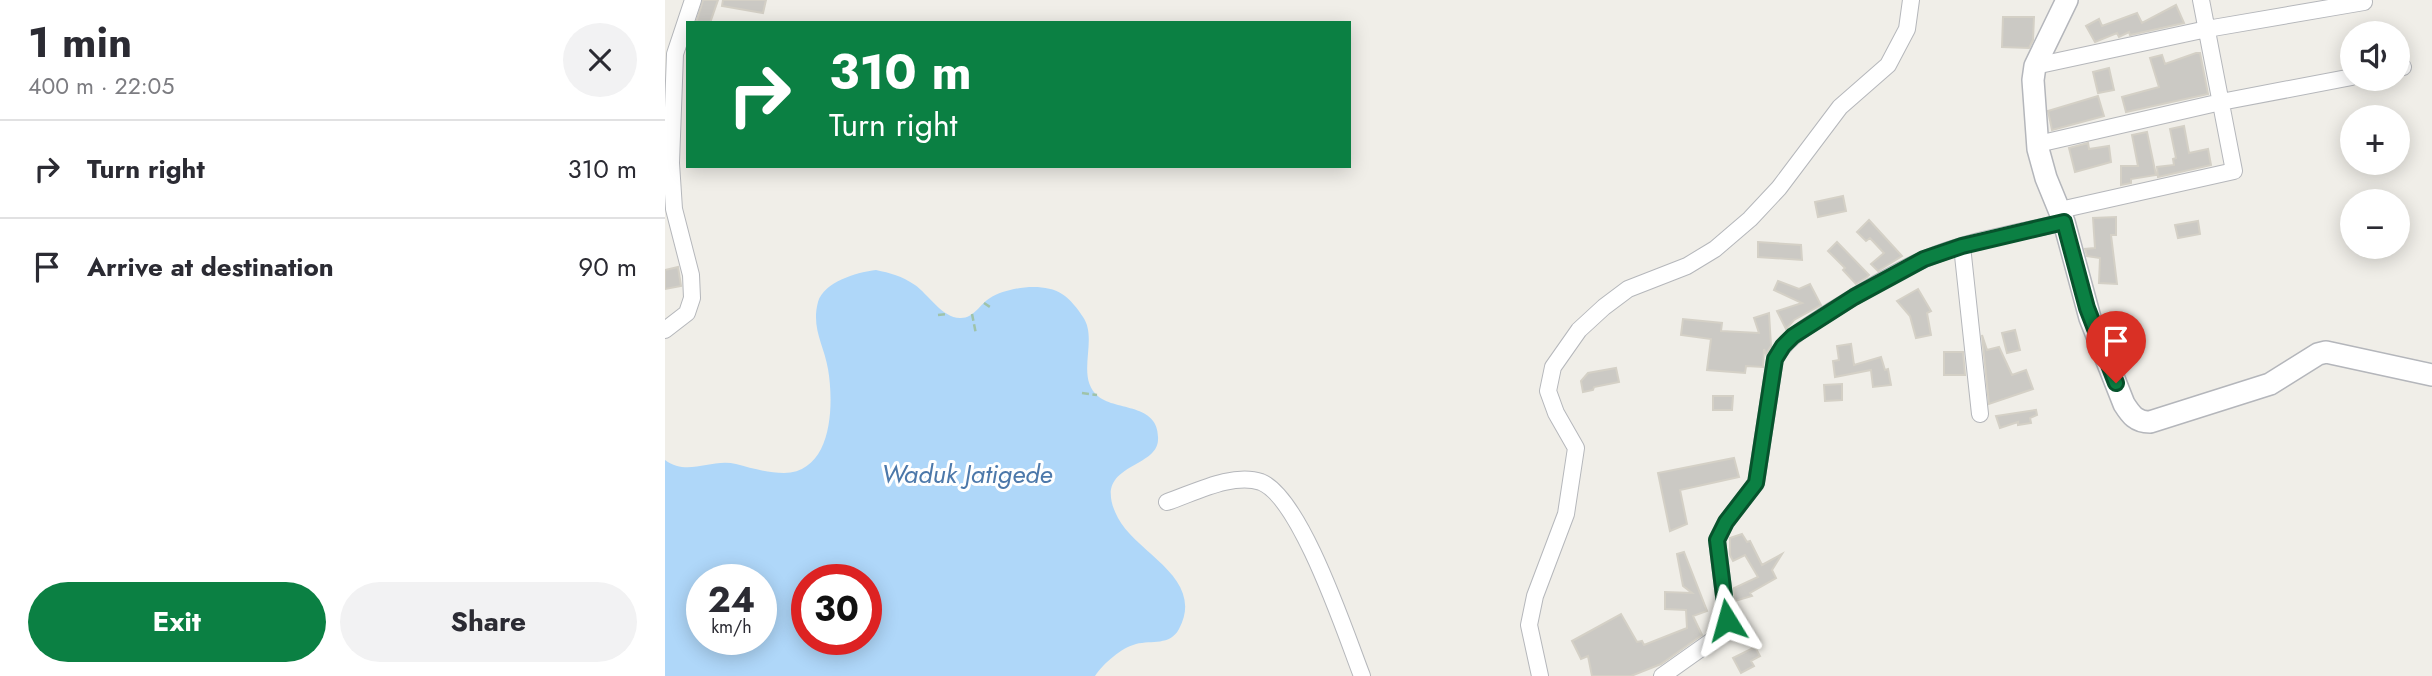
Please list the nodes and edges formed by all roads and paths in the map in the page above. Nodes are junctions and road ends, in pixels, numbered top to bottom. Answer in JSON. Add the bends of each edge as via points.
{"nodes":[{"id":1,"x":693,"y":0,"type":"edge"},
{"id":2,"x":1911,"y":0,"type":"edge"},
{"id":3,"x":2067,"y":0,"type":"edge"},
{"id":4,"x":2201,"y":0,"type":"edge"},
{"id":5,"x":2364,"y":2,"type":"dead end"},
{"id":6,"x":2207,"y":29,"type":"junction"},
{"id":7,"x":2035,"y":66,"type":"junction"},
{"id":8,"x":2340,"y":79,"type":"edge"},
{"id":9,"x":2221,"y":102,"type":"junction"},
{"id":10,"x":668,"y":118,"type":"edge"},
{"id":11,"x":2038,"y":144,"type":"junction"},
{"id":12,"x":670,"y":210,"type":"edge"},
{"id":13,"x":2062,"y":216,"type":"junction"},
{"id":14,"x":1962,"y":246,"type":"junction"},
{"id":15,"x":984,"y":303,"type":"dead end"},
{"id":16,"x":990,"y":307,"type":"dead end"},
{"id":17,"x":947,"y":314,"type":"dead end"},
{"id":18,"x":972,"y":314,"type":"dead end"},
{"id":19,"x":938,"y":315,"type":"dead end"},
{"id":20,"x":665,"y":330,"type":"edge"},
{"id":21,"x":976,"y":334,"type":"dead end"},
{"id":22,"x":2432,"y":375,"type":"edge"},
{"id":23,"x":1082,"y":393,"type":"dead end"},
{"id":24,"x":1097,"y":395,"type":"dead end"},
{"id":25,"x":1980,"y":414,"type":"dead end"},
{"id":26,"x":1167,"y":502,"type":"dead end"},
{"id":27,"x":1362,"y":676,"type":"edge"},
{"id":28,"x":1540,"y":676,"type":"edge"},
{"id":29,"x":1662,"y":676,"type":"edge"}],
"edges":[{"from":1,"to":10,"type":"street","via":[[675,54]]},
{"from":2,"to":28,"type":"street","via":[[1907,29],[1888,65],[1840,107],[1750,219],[1687,267],[1628,289],[1604,307],[1579,330],[1553,367],[1548,391],[1576,449],[1566,514],[1529,625]]},
{"from":3,"to":7,"type":"street"},
{"from":4,"to":6,"type":"street"},
{"from":5,"to":6,"type":"street"},
{"from":6,"to":7,"type":"street"},
{"from":6,"to":9,"type":"street"},
{"from":7,"to":11,"type":"street"},
{"from":8,"to":9,"type":"street"},
{"from":9,"to":11,"type":"street"},
{"from":9,"to":13,"type":"street","via":[[2234,171]]},
{"from":10,"to":12,"type":"street"},
{"from":11,"to":13,"type":"street"},
{"from":12,"to":20,"type":"street","via":[[691,275],[692,298],[687,313]]},
{"from":13,"to":14,"type":"street"},
{"from":13,"to":22,"type":"street","via":[[2095,330],[2124,404],[2141,422],[2270,384],[2326,352]]},
{"from":14,"to":25,"type":"street"},
{"from":14,"to":29,"type":"street","via":[[1924,259],[1854,297],[1783,346],[1775,359],[1756,483],[1717,540],[1727,620],[1717,637]]},
{"from":15,"to":16,"type":"path"},
{"from":17,"to":19,"type":"path"},
{"from":18,"to":21,"type":"path"},
{"from":23,"to":24,"type":"path"},
{"from":26,"to":27,"type":"street","via":[[1227,482],[1246,480],[1270,489],[1302,530]]}]}
